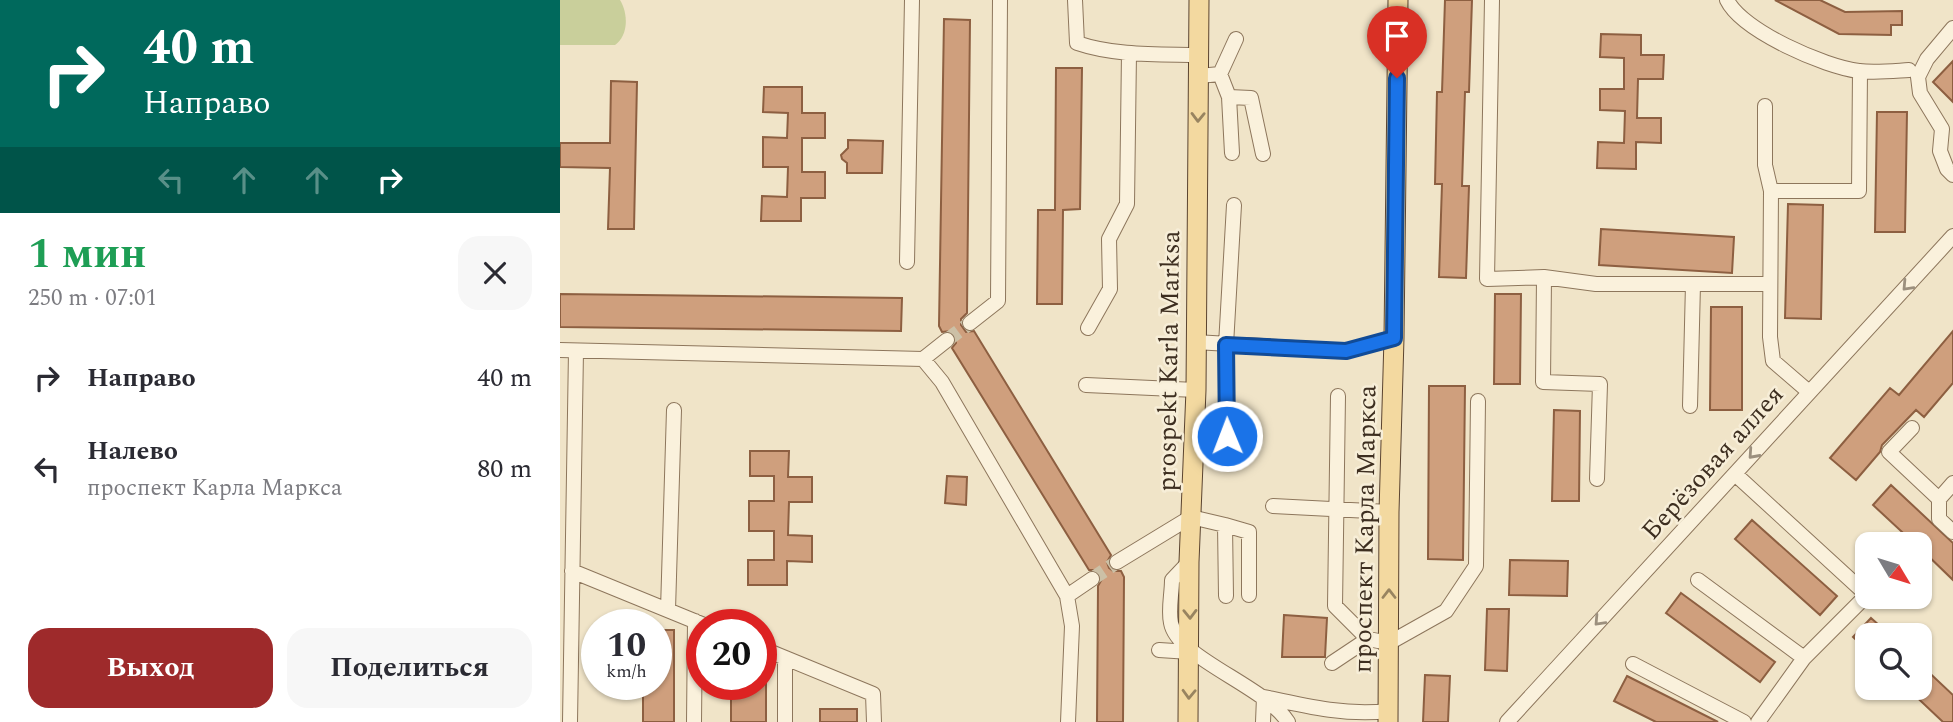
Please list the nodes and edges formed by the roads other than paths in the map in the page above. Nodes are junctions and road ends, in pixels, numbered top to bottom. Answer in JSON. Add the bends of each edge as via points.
{"nodes":[{"id":1,"x":912,"y":0,"type":"edge"},
{"id":2,"x":1000,"y":0,"type":"edge"},
{"id":3,"x":1075,"y":0,"type":"edge"},
{"id":4,"x":1199,"y":0,"type":"edge"},
{"id":5,"x":1398,"y":0,"type":"edge"},
{"id":6,"x":1492,"y":0,"type":"edge"},
{"id":7,"x":1727,"y":0,"type":"edge"},
{"id":8,"x":1953,"y":28,"type":"edge"},
{"id":9,"x":1237,"y":39,"type":"dead end"},
{"id":10,"x":1129,"y":52,"type":"junction"},
{"id":11,"x":1198,"y":55,"type":"junction"},
{"id":12,"x":1909,"y":70,"type":"dead end"},
{"id":13,"x":1860,"y":71,"type":"junction"},
{"id":14,"x":1220,"y":74,"type":"junction"},
{"id":15,"x":1199,"y":76,"type":"junction"},
{"id":16,"x":1228,"y":97,"type":"junction"},
{"id":17,"x":1765,"y":106,"type":"dead end"},
{"id":18,"x":1232,"y":153,"type":"dead end"},
{"id":19,"x":1263,"y":154,"type":"dead end"},
{"id":20,"x":1953,"y":176,"type":"edge"},
{"id":21,"x":1771,"y":191,"type":"junction"},
{"id":22,"x":1234,"y":205,"type":"dead end"},
{"id":23,"x":1953,"y":236,"type":"edge"},
{"id":24,"x":908,"y":262,"type":"dead end"},
{"id":25,"x":1544,"y":276,"type":"junction"},
{"id":26,"x":1693,"y":284,"type":"junction"},
{"id":27,"x":1770,"y":284,"type":"junction"},
{"id":28,"x":970,"y":323,"type":"tunnel mouth"},
{"id":29,"x":1088,"y":328,"type":"dead end"},
{"id":30,"x":1394,"y":338,"type":"junction"},
{"id":31,"x":947,"y":340,"type":"tunnel mouth"},
{"id":32,"x":1195,"y":342,"type":"junction"},
{"id":33,"x":1226,"y":345,"type":"junction"},
{"id":34,"x":560,"y":350,"type":"edge"},
{"id":35,"x":576,"y":351,"type":"junction"},
{"id":36,"x":923,"y":359,"type":"junction"},
{"id":37,"x":1086,"y":385,"type":"dead end"},
{"id":38,"x":1196,"y":390,"type":"junction"},
{"id":39,"x":1809,"y":392,"type":"junction"},
{"id":40,"x":1338,"y":397,"type":"dead end"},
{"id":41,"x":1478,"y":401,"type":"dead end"},
{"id":42,"x":1690,"y":406,"type":"dead end"},
{"id":43,"x":674,"y":410,"type":"dead end"},
{"id":44,"x":1912,"y":428,"type":"dead end"},
{"id":45,"x":1227,"y":436,"type":"dead end"},
{"id":46,"x":1735,"y":474,"type":"junction"},
{"id":47,"x":1597,"y":479,"type":"dead end"},
{"id":48,"x":1953,"y":483,"type":"edge"},
{"id":49,"x":1939,"y":499,"type":"junction"},
{"id":50,"x":1273,"y":506,"type":"dead end"},
{"id":51,"x":1335,"y":509,"type":"junction"},
{"id":52,"x":1389,"y":512,"type":"junction"},
{"id":53,"x":1191,"y":517,"type":"junction"},
{"id":54,"x":1225,"y":525,"type":"junction"},
{"id":55,"x":1953,"y":532,"type":"edge"},
{"id":56,"x":1117,"y":562,"type":"tunnel mouth"},
{"id":57,"x":572,"y":571,"type":"junction"},
{"id":58,"x":1092,"y":579,"type":"tunnel mouth"},
{"id":59,"x":1698,"y":580,"type":"dead end"},
{"id":60,"x":1855,"y":584,"type":"edge"},
{"id":61,"x":1249,"y":594,"type":"dead end"},
{"id":62,"x":1067,"y":596,"type":"junction"},
{"id":63,"x":1226,"y":596,"type":"dead end"},
{"id":64,"x":1855,"y":607,"type":"edge"},
{"id":65,"x":666,"y":609,"type":"edge"},
{"id":66,"x":668,"y":609,"type":"edge"},
{"id":67,"x":1368,"y":639,"type":"junction"},
{"id":68,"x":1389,"y":643,"type":"junction"},
{"id":69,"x":1159,"y":650,"type":"dead end"},
{"id":70,"x":1190,"y":652,"type":"junction"},
{"id":71,"x":777,"y":655,"type":"edge"},
{"id":72,"x":785,"y":658,"type":"junction"},
{"id":73,"x":1804,"y":658,"type":"junction"},
{"id":74,"x":1332,"y":663,"type":"dead end"},
{"id":75,"x":1633,"y":664,"type":"dead end"},
{"id":76,"x":1264,"y":697,"type":"junction"},
{"id":77,"x":695,"y":700,"type":"edge"},
{"id":78,"x":1388,"y":716,"type":"edge"},
{"id":79,"x":1361,"y":718,"type":"edge"},
{"id":80,"x":570,"y":722,"type":"edge"},
{"id":81,"x":694,"y":722,"type":"edge"},
{"id":82,"x":785,"y":722,"type":"edge"},
{"id":83,"x":874,"y":722,"type":"edge"},
{"id":84,"x":1068,"y":722,"type":"edge"},
{"id":85,"x":1188,"y":722,"type":"edge"},
{"id":86,"x":1263,"y":722,"type":"edge"},
{"id":87,"x":1288,"y":722,"type":"edge"},
{"id":88,"x":1507,"y":722,"type":"edge"},
{"id":89,"x":1744,"y":722,"type":"edge"},
{"id":90,"x":1758,"y":722,"type":"edge"}],
"edges":[{"from":1,"to":24,"type":"street"},
{"from":2,"to":28,"type":"street","via":[[998,301]]},
{"from":3,"to":10,"type":"street","via":[[1077,43]]},
{"from":4,"to":11,"type":"main road","name":"prospekt Karla Marksa"},
{"from":5,"to":30,"type":"main road","name":"проспект Карла Маркса"},
{"from":6,"to":25,"type":"street","via":[[1487,279]]},
{"from":7,"to":13,"type":"street","via":[[1754,28],[1784,45]]},
{"from":8,"to":20,"type":"street","via":[[1918,77],[1920,93],[1942,129],[1940,151]]},
{"from":9,"to":14,"type":"street"},
{"from":10,"to":11,"type":"street"},
{"from":10,"to":29,"type":"street","via":[[1127,204],[1109,239],[1110,289]]},
{"from":11,"to":15,"type":"main road","name":"prospekt Karla Marksa"},
{"from":12,"to":13,"type":"street"},
{"from":13,"to":21,"type":"street","via":[[1859,191]]},
{"from":14,"to":15,"type":"street"},
{"from":14,"to":16,"type":"street"},
{"from":15,"to":32,"type":"main road","name":"prospekt Karla Marksa","one_way":true},
{"from":16,"to":18,"type":"street"},
{"from":16,"to":19,"type":"street","via":[[1251,98]]},
{"from":17,"to":21,"type":"street","via":[[1765,165]]},
{"from":21,"to":27,"type":"street"},
{"from":22,"to":33,"type":"street"},
{"from":23,"to":39,"type":"street","name":"Берёзовая аллея","one_way":true},
{"from":25,"to":26,"type":"street","via":[[1596,284]]},
{"from":25,"to":47,"type":"street","via":[[1543,382],[1600,384]]},
{"from":26,"to":27,"type":"street"},
{"from":26,"to":42,"type":"street"},
{"from":27,"to":39,"type":"street","via":[[1773,361]]},
{"from":30,"to":33,"type":"street","via":[[1346,351]]},
{"from":30,"to":52,"type":"main road","name":"проспект Карла Маркса"},
{"from":31,"to":36,"type":"street"},
{"from":32,"to":33,"type":"street"},
{"from":32,"to":38,"type":"main road","name":"prospekt Karla Marksa"},
{"from":33,"to":45,"type":"street"},
{"from":34,"to":35,"type":"street"},
{"from":35,"to":36,"type":"street"},
{"from":35,"to":57,"type":"street"},
{"from":36,"to":62,"type":"street","via":[[942,382]]},
{"from":37,"to":38,"type":"street"},
{"from":38,"to":53,"type":"main road","name":"prospekt Karla Marksa"},
{"from":39,"to":46,"type":"street","name":"Берёзовая аллея","one_way":true},
{"from":40,"to":51,"type":"street"},
{"from":41,"to":68,"type":"street","via":[[1476,566],[1446,611]]},
{"from":43,"to":66,"type":"street"},
{"from":44,"to":49,"type":"street","via":[[1889,452]]},
{"from":46,"to":60,"type":"street"},
{"from":46,"to":88,"type":"street","name":"Берёзовая аллея","one_way":true},
{"from":48,"to":49,"type":"street"},
{"from":49,"to":55,"type":"street","via":[[1939,519]]},
{"from":50,"to":51,"type":"street"},
{"from":51,"to":52,"type":"street"},
{"from":51,"to":67,"type":"street","via":[[1335,606]]},
{"from":68,"to":52,"type":"main road","name":"проспект Карла Маркса","one_way":true},
{"from":53,"to":54,"type":"street"},
{"from":53,"to":56,"type":"street"},
{"from":53,"to":70,"type":"main road","name":"prospekt Karla Marksa"},
{"from":54,"to":61,"type":"street","via":[[1249,532]]},
{"from":54,"to":63,"type":"street"},
{"from":57,"to":65,"type":"street"},
{"from":57,"to":80,"type":"street"},
{"from":58,"to":62,"type":"street"},
{"from":59,"to":73,"type":"street"},
{"from":62,"to":84,"type":"street","via":[[1072,626]]},
{"from":64,"to":73,"type":"street"},
{"from":67,"to":68,"type":"street"},
{"from":67,"to":74,"type":"street"},
{"from":68,"to":78,"type":"main road","name":"проспект Карла Маркса"},
{"from":69,"to":70,"type":"street"},
{"from":70,"to":76,"type":"street"},
{"from":70,"to":85,"type":"main road","name":"prospekt Karla Marksa","one_way":true},
{"from":71,"to":72,"type":"street"},
{"from":72,"to":82,"type":"street"},
{"from":72,"to":83,"type":"street","via":[[873,694]]},
{"from":73,"to":90,"type":"street"},
{"from":75,"to":89,"type":"street"},
{"from":76,"to":79,"type":"street"},
{"from":76,"to":86,"type":"street"},
{"from":76,"to":87,"type":"street"},
{"from":77,"to":81,"type":"street"},
{"from":78,"to":79,"type":"street"}]}
